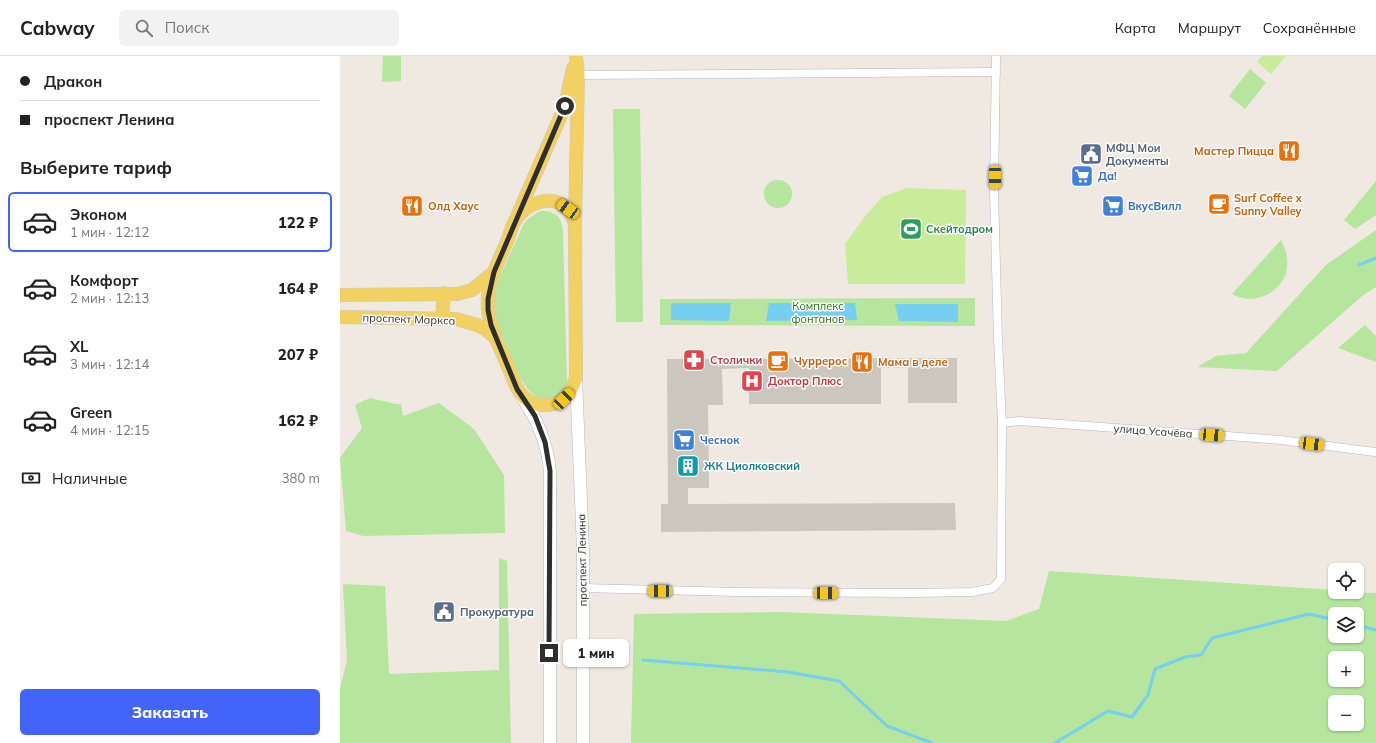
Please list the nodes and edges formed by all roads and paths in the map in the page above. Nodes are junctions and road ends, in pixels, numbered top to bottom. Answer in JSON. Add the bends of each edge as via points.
{"nodes":[{"id":1,"x":576,"y":56,"type":"edge"},
{"id":2,"x":996,"y":56,"type":"edge"},
{"id":3,"x":996,"y":72,"type":"junction"},
{"id":4,"x":578,"y":75,"type":"junction"},
{"id":5,"x":516,"y":219,"type":"junction"},
{"id":6,"x":575,"y":223,"type":"junction"},
{"id":7,"x":494,"y":272,"type":"junction"},
{"id":8,"x":444,"y":293,"type":"junction"},
{"id":9,"x":340,"y":295,"type":"edge"},
{"id":10,"x":340,"y":317,"type":"edge"},
{"id":11,"x":442,"y":318,"type":"junction"},
{"id":12,"x":497,"y":340,"type":"junction"},
{"id":13,"x":576,"y":378,"type":"junction"},
{"id":14,"x":517,"y":389,"type":"junction"},
{"id":15,"x":1002,"y":423,"type":"junction"},
{"id":16,"x":1374,"y":452,"type":"dead end"},
{"id":17,"x":583,"y":588,"type":"junction"},
{"id":18,"x":550,"y":743,"type":"edge"},
{"id":19,"x":583,"y":743,"type":"edge"}],
"edges":[{"from":1,"to":4,"type":"main road"},
{"from":1,"to":5,"type":"main road","via":[[565,106]]},
{"from":2,"to":3,"type":"street"},
{"from":3,"to":4,"type":"street"},
{"from":3,"to":15,"type":"street","via":[[995,200]]},
{"from":4,"to":6,"type":"main road"},
{"from":5,"to":6,"type":"main road","via":[[529,207],[544,201],[560,204],[568,209]]},
{"from":5,"to":7,"type":"main road"},
{"from":6,"to":13,"type":"main road"},
{"from":7,"to":8,"type":"main road","name":"проспект Маркса","via":[[472,290],[457,294]]},
{"from":7,"to":12,"type":"main road","via":[[488,310]]},
{"from":8,"to":9,"type":"main road","name":"проспект Маркса"},
{"from":8,"to":11,"type":"main road"},
{"from":10,"to":11,"type":"main road","name":"проспект Маркса"},
{"from":11,"to":12,"type":"main road","name":"проспект Маркса","via":[[477,325]]},
{"from":12,"to":14,"type":"main road"},
{"from":13,"to":14,"type":"main road","via":[[570,393],[564,399],[550,404],[534,403]]},
{"from":13,"to":17,"type":"main road","name":"проспект Ленина"},
{"from":14,"to":18,"type":"main road","via":[[535,416],[545,442],[550,471]]},
{"from":15,"to":16,"type":"street","name":"улица Усачёва","via":[[1020,421],[1281,440]]},
{"from":15,"to":17,"type":"street","via":[[1002,572],[1001,579],[993,588],[972,592],[914,593]]},
{"from":17,"to":19,"type":"main road","name":"проспект Ленина"}]}
